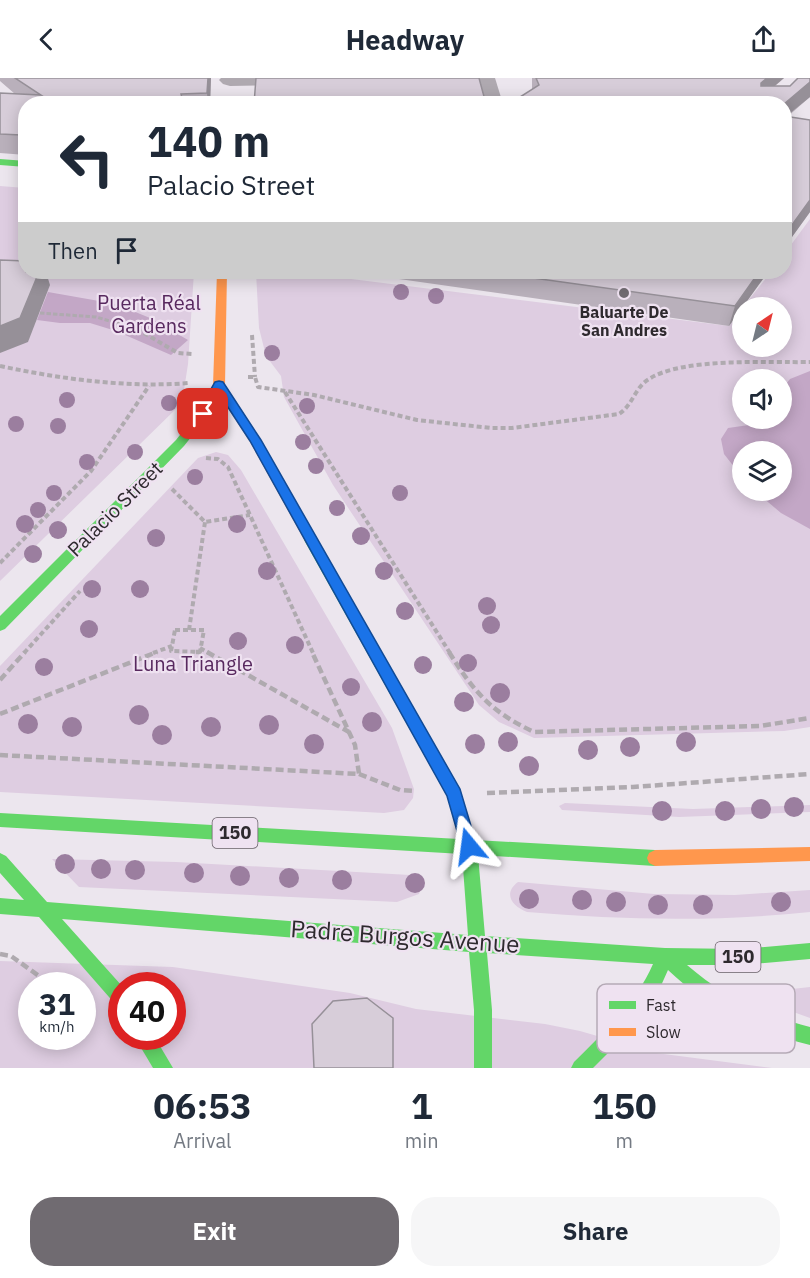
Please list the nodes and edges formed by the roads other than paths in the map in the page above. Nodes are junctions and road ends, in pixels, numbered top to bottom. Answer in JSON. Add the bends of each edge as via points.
{"nodes":[{"id":1,"x":365,"y":78,"type":"edge"},
{"id":2,"x":484,"y":78,"type":"edge"},
{"id":3,"x":230,"y":79,"type":"edge"},
{"id":4,"x":230,"y":96,"type":"edge"},
{"id":5,"x":490,"y":96,"type":"edge"},
{"id":6,"x":0,"y":162,"type":"edge"},
{"id":7,"x":18,"y":163,"type":"edge"},
{"id":8,"x":222,"y":279,"type":"edge"},
{"id":9,"x":219,"y":382,"type":"junction"},
{"id":10,"x":212,"y":431,"type":"dead end"},
{"id":11,"x":235,"y":432,"type":"dead end"},
{"id":12,"x":255,"y":440,"type":"junction"},
{"id":13,"x":180,"y":443,"type":"junction"},
{"id":14,"x":0,"y":625,"type":"edge"},
{"id":15,"x":0,"y":820,"type":"edge"},
{"id":16,"x":469,"y":846,"type":"junction"},
{"id":17,"x":810,"y":854,"type":"edge"},
{"id":18,"x":0,"y":861,"type":"edge"},
{"id":19,"x":0,"y":906,"type":"edge"},
{"id":20,"x":42,"y":909,"type":"junction"},
{"id":21,"x":478,"y":944,"type":"junction"},
{"id":22,"x":810,"y":951,"type":"edge"},
{"id":23,"x":665,"y":956,"type":"junction"},
{"id":24,"x":108,"y":983,"type":"edge"},
{"id":25,"x":653,"y":984,"type":"edge"},
{"id":26,"x":694,"y":984,"type":"edge"},
{"id":27,"x":795,"y":1033,"type":"edge"},
{"id":28,"x":810,"y":1036,"type":"edge"},
{"id":29,"x":152,"y":1050,"type":"edge"},
{"id":30,"x":597,"y":1051,"type":"edge"},
{"id":31,"x":164,"y":1068,"type":"edge"},
{"id":32,"x":483,"y":1068,"type":"edge"},
{"id":33,"x":580,"y":1068,"type":"edge"}],
"edges":[{"from":1,"to":3,"type":"street"},
{"from":2,"to":5,"type":"street"},
{"from":3,"to":4,"type":"street"},
{"from":6,"to":7,"type":"street"},
{"from":8,"to":9,"type":"street"},
{"from":9,"to":12,"type":"street"},
{"from":9,"to":13,"type":"street","name":"Palacio Street","via":[[203,414]]},
{"from":10,"to":13,"type":"street"},
{"from":11,"to":12,"type":"street"},
{"from":12,"to":16,"type":"street","via":[[454,794]]},
{"from":13,"to":14,"type":"street","name":"Palacio Street"},
{"from":15,"to":16,"type":"street","number":"150"},
{"from":16,"to":17,"type":"street","number":"150","via":[[675,859]]},
{"from":16,"to":21,"type":"street"},
{"from":18,"to":20,"type":"street"},
{"from":19,"to":20,"type":"street","name":"Padre Burgos Avenue","number":"150"},
{"from":20,"to":21,"type":"street","name":"Padre Burgos Avenue","number":"150"},
{"from":20,"to":24,"type":"street"},
{"from":21,"to":23,"type":"street","name":"Padre Burgos Avenue","number":"150"},
{"from":21,"to":32,"type":"street"},
{"from":22,"to":23,"type":"street","name":"Padre Burgos Avenue","number":"150","via":[[742,957]]},
{"from":23,"to":25,"type":"street"},
{"from":23,"to":26,"type":"street"},
{"from":27,"to":28,"type":"street"},
{"from":29,"to":31,"type":"street"},
{"from":30,"to":33,"type":"street"}]}
